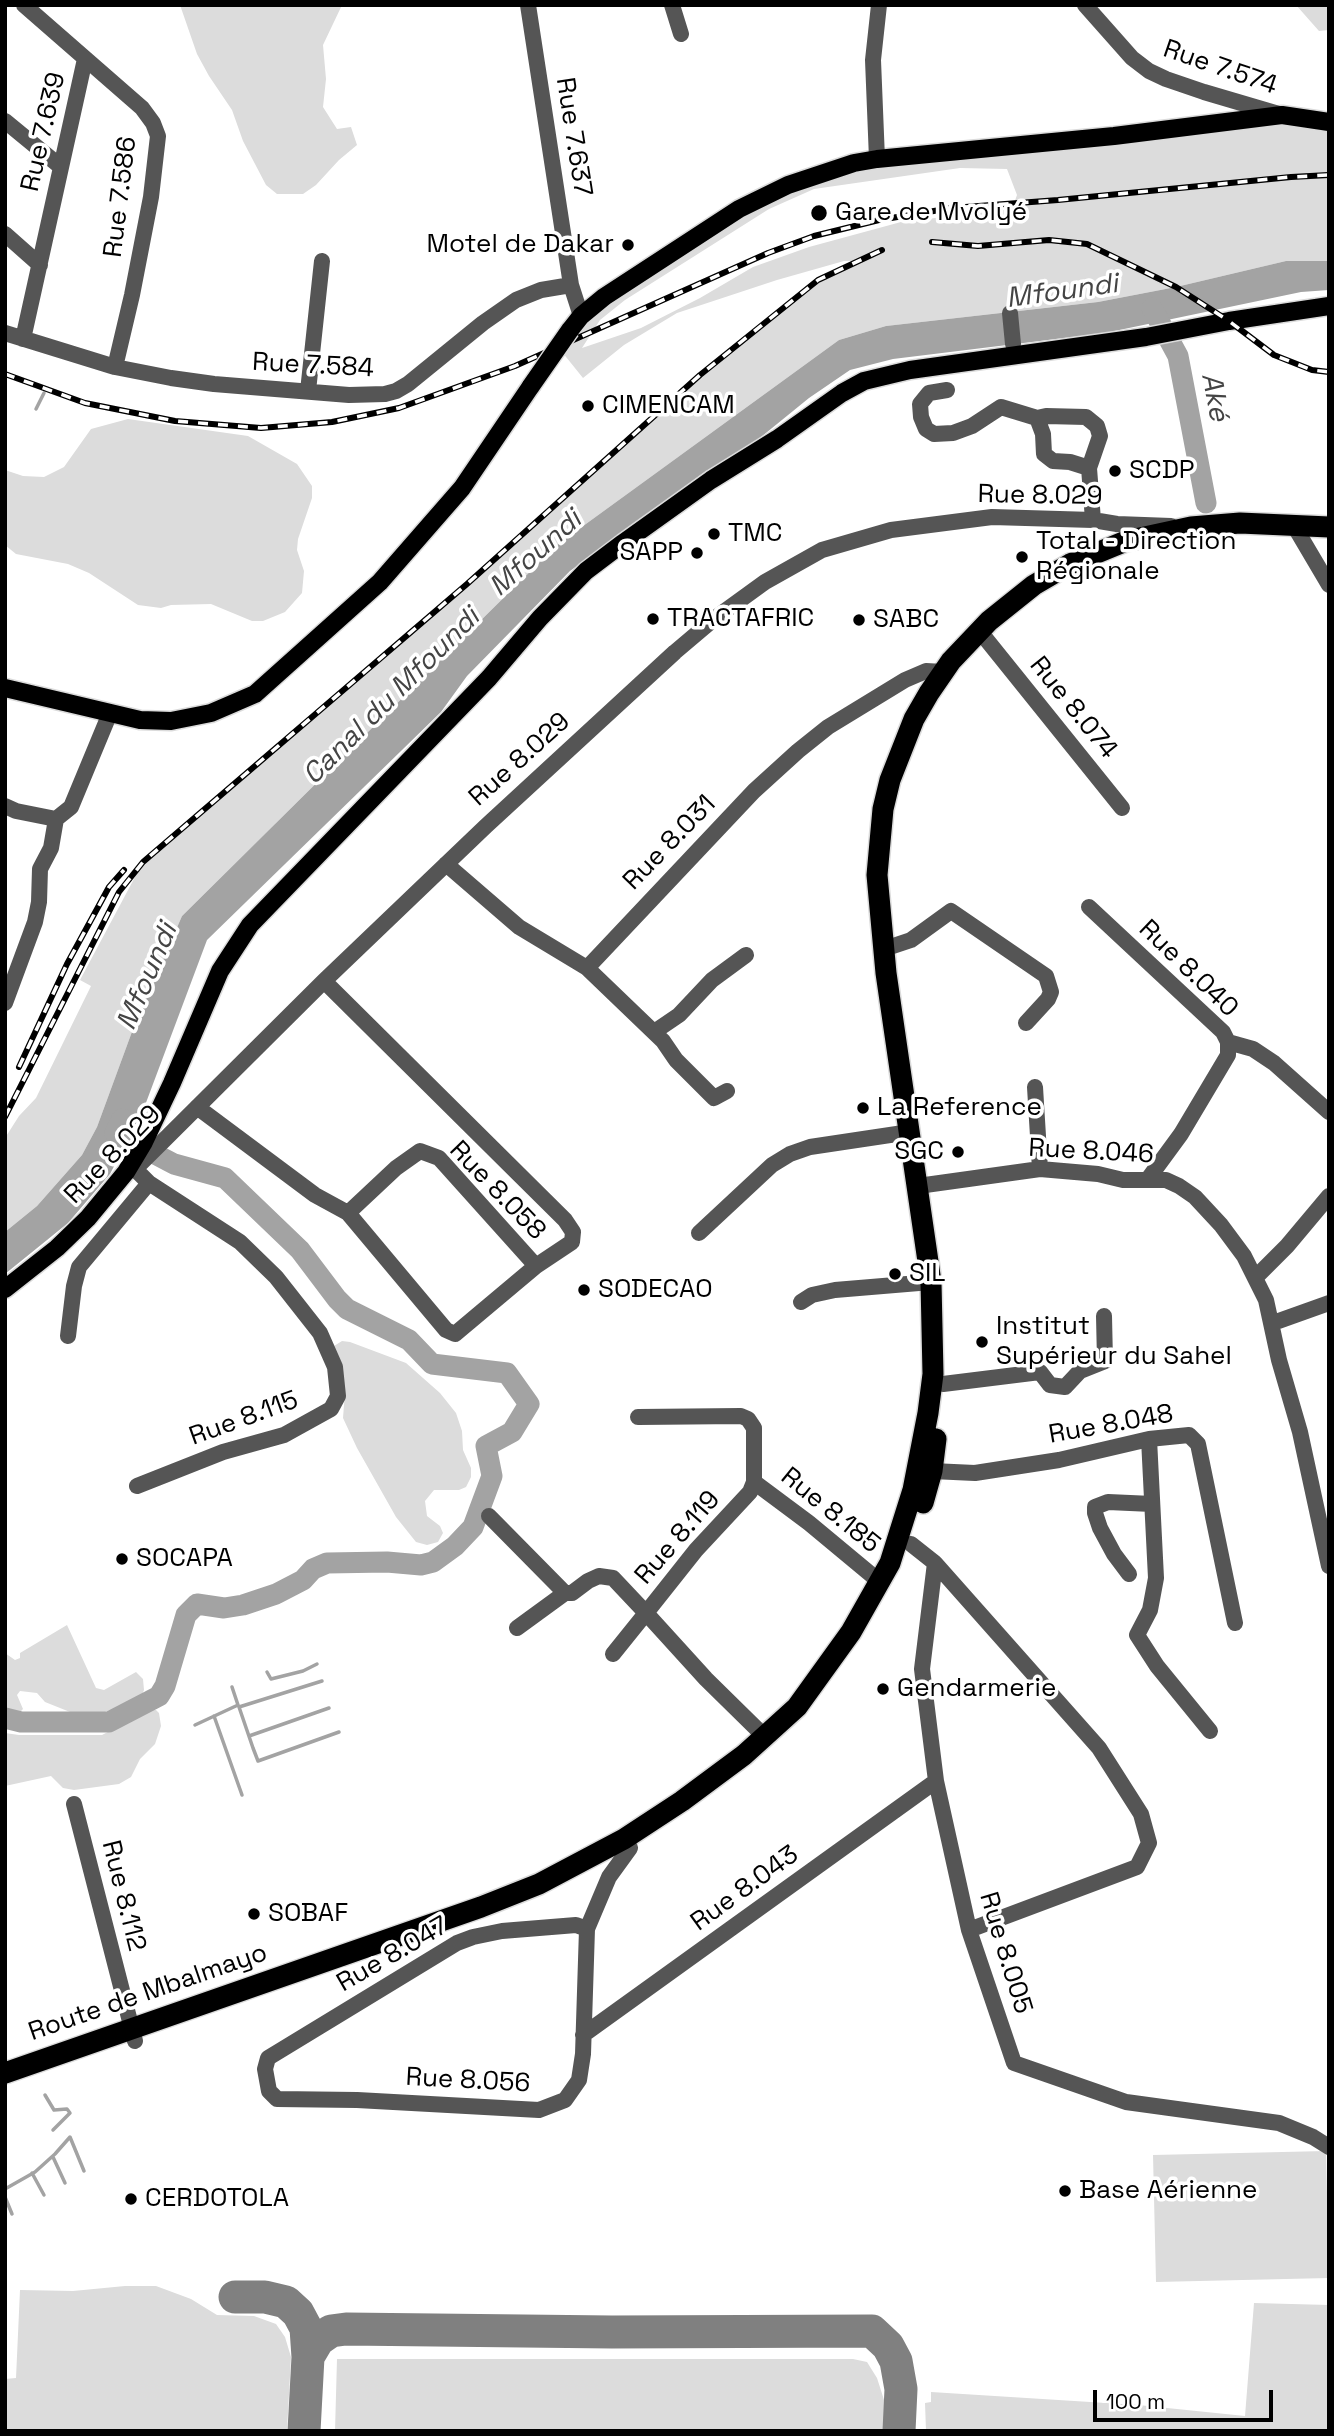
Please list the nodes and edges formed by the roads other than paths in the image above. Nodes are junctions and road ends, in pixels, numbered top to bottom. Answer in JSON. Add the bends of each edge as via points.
{"nodes":[{"id":1,"x":24,"y":5,"type":"edge"},
{"id":2,"x":528,"y":5,"type":"edge"},
{"id":3,"x":672,"y":5,"type":"edge"},
{"id":4,"x":879,"y":5,"type":"edge"},
{"id":5,"x":1085,"y":5,"type":"edge"},
{"id":6,"x":681,"y":34,"type":"dead end"},
{"id":7,"x":85,"y":59,"type":"junction"},
{"id":8,"x":1282,"y":115,"type":"junction"},
{"id":9,"x":5,"y":121,"type":"edge"},
{"id":10,"x":1329,"y":122,"type":"edge"},
{"id":11,"x":877,"y":159,"type":"junction"},
{"id":12,"x":61,"y":167,"type":"junction"},
{"id":13,"x":5,"y":234,"type":"edge"},
{"id":14,"x":322,"y":261,"type":"dead end"},
{"id":15,"x":40,"y":265,"type":"junction"},
{"id":16,"x":571,"y":285,"type":"junction"},
{"id":17,"x":1329,"y":306,"type":"edge"},
{"id":18,"x":1010,"y":313,"type":"dead end"},
{"id":19,"x":576,"y":323,"type":"junction"},
{"id":20,"x":5,"y":334,"type":"edge"},
{"id":21,"x":23,"y":339,"type":"junction"},
{"id":22,"x":1013,"y":344,"type":"dead end"},
{"id":23,"x":115,"y":367,"type":"junction"},
{"id":24,"x":947,"y":390,"type":"dead end"},
{"id":25,"x":308,"y":391,"type":"junction"},
{"id":26,"x":1037,"y":418,"type":"junction"},
{"id":27,"x":1088,"y":468,"type":"junction"},
{"id":28,"x":1093,"y":520,"type":"junction"},
{"id":29,"x":1293,"y":524,"type":"junction"},
{"id":30,"x":1187,"y":527,"type":"junction"},
{"id":31,"x":1329,"y":527,"type":"edge"},
{"id":32,"x":1329,"y":585,"type":"edge"},
{"id":33,"x":986,"y":639,"type":"junction"},
{"id":34,"x":943,"y":672,"type":"junction"},
{"id":35,"x":5,"y":688,"type":"edge"},
{"id":36,"x":110,"y":713,"type":"junction"},
{"id":37,"x":5,"y":806,"type":"edge"},
{"id":38,"x":1122,"y":808,"type":"dead end"},
{"id":39,"x":56,"y":819,"type":"junction"},
{"id":40,"x":446,"y":864,"type":"junction"},
{"id":41,"x":1089,"y":907,"type":"dead end"},
{"id":42,"x":893,"y":947,"type":"junction"},
{"id":43,"x":746,"y":955,"type":"dead end"},
{"id":44,"x":587,"y":968,"type":"junction"},
{"id":45,"x":324,"y":981,"type":"junction"},
{"id":46,"x":5,"y":1003,"type":"edge"},
{"id":47,"x":1026,"y":1023,"type":"dead end"},
{"id":48,"x":654,"y":1032,"type":"junction"},
{"id":49,"x":1228,"y":1042,"type":"junction"},
{"id":50,"x":1035,"y":1087,"type":"dead end"},
{"id":51,"x":727,"y":1091,"type":"dead end"},
{"id":52,"x":197,"y":1107,"type":"junction"},
{"id":53,"x":1329,"y":1112,"type":"edge"},
{"id":54,"x":910,"y":1132,"type":"junction"},
{"id":55,"x":1040,"y":1169,"type":"junction"},
{"id":56,"x":131,"y":1170,"type":"junction"},
{"id":57,"x":1148,"y":1179,"type":"junction"},
{"id":58,"x":149,"y":1183,"type":"junction"},
{"id":59,"x":923,"y":1185,"type":"junction"},
{"id":60,"x":1329,"y":1196,"type":"edge"},
{"id":61,"x":348,"y":1213,"type":"junction"},
{"id":62,"x":699,"y":1233,"type":"dead end"},
{"id":63,"x":536,"y":1266,"type":"junction"},
{"id":64,"x":1256,"y":1277,"type":"junction"},
{"id":65,"x":931,"y":1282,"type":"junction"},
{"id":66,"x":5,"y":1289,"type":"edge"},
{"id":67,"x":801,"y":1302,"type":"dead end"},
{"id":68,"x":1329,"y":1303,"type":"edge"},
{"id":69,"x":1104,"y":1316,"type":"dead end"},
{"id":70,"x":1273,"y":1323,"type":"junction"},
{"id":71,"x":68,"y":1336,"type":"dead end"},
{"id":72,"x":943,"y":1384,"type":"junction"},
{"id":73,"x":638,"y":1417,"type":"dead end"},
{"id":74,"x":1149,"y":1439,"type":"junction"},
{"id":75,"x":932,"y":1471,"type":"junction"},
{"id":76,"x":754,"y":1482,"type":"junction"},
{"id":77,"x":137,"y":1486,"type":"dead end"},
{"id":78,"x":1152,"y":1504,"type":"junction"},
{"id":79,"x":489,"y":1516,"type":"dead end"},
{"id":80,"x":911,"y":1544,"type":"junction"},
{"id":81,"x":935,"y":1563,"type":"junction"},
{"id":82,"x":1329,"y":1566,"type":"edge"},
{"id":83,"x":1129,"y":1574,"type":"dead end"},
{"id":84,"x":880,"y":1582,"type":"junction"},
{"id":85,"x":565,"y":1593,"type":"junction"},
{"id":86,"x":646,"y":1613,"type":"junction"},
{"id":87,"x":1235,"y":1623,"type":"dead end"},
{"id":88,"x":517,"y":1628,"type":"dead end"},
{"id":89,"x":612,"y":1654,"type":"dead end"},
{"id":90,"x":1210,"y":1731,"type":"dead end"},
{"id":91,"x":765,"y":1737,"type":"junction"},
{"id":92,"x":936,"y":1781,"type":"junction"},
{"id":93,"x":74,"y":1804,"type":"dead end"},
{"id":94,"x":630,"y":1848,"type":"junction"},
{"id":95,"x":587,"y":1929,"type":"junction"},
{"id":96,"x":969,"y":1930,"type":"junction"},
{"id":97,"x":133,"y":2035,"type":"junction"},
{"id":98,"x":583,"y":2035,"type":"junction"},
{"id":99,"x":268,"y":2058,"type":"joint"},
{"id":100,"x":5,"y":2073,"type":"edge"},
{"id":101,"x":5,"y":2085,"type":"edge"},
{"id":102,"x":1329,"y":2147,"type":"edge"}],
"edges":[{"from":1,"to":7,"type":"street","name":"Rue 7.586"},
{"from":2,"to":16,"type":"street","name":"Rue 7.637"},
{"from":3,"to":6,"type":"street"},
{"from":4,"to":11,"type":"street","via":[[873,60]]},
{"from":5,"to":8,"type":"street","name":"Rue 7.574","via":[[1149,71]]},
{"from":7,"to":12,"type":"street","name":"Rue 7.639"},
{"from":7,"to":23,"type":"street","name":"Rue 7.586","via":[[142,108],[158,136],[151,197]]},
{"from":8,"to":10,"type":"main road"},
{"from":8,"to":11,"type":"main road"},
{"from":9,"to":12,"type":"street"},
{"from":11,"to":19,"type":"main road","via":[[788,186],[739,209],[612,290]]},
{"from":12,"to":15,"type":"street","name":"Rue 7.639"},
{"from":13,"to":15,"type":"street"},
{"from":14,"to":25,"type":"street"},
{"from":15,"to":21,"type":"street","name":"Rue 7.639"},
{"from":16,"to":19,"type":"street","name":"Rue 7.637"},
{"from":16,"to":25,"type":"street","name":"Rue 7.584","via":[[516,300],[396,391],[349,395]]},
{"from":17,"to":56,"type":"main road","via":[[919,368],[864,381],[643,528],[586,571],[250,925],[220,971]]},
{"from":18,"to":22,"type":"street"},
{"from":19,"to":36,"type":"main road","bridge":true,"via":[[462,488],[380,582],[255,694],[211,713],[171,721]]},
{"from":20,"to":21,"type":"street","name":"Rue 7.584"},
{"from":21,"to":23,"type":"street","name":"Rue 7.584"},
{"from":23,"to":25,"type":"street","name":"Rue 7.584","via":[[214,384]]},
{"from":24,"to":26,"type":"street","via":[[929,393],[920,404],[920,417],[933,434],[972,426],[1001,407]]},
{"from":26,"to":27,"type":"street","via":[[1044,454],[1053,461]]},
{"from":26,"to":27,"type":"street","via":[[1086,416],[1097,426],[1100,436]]},
{"from":27,"to":28,"type":"street"},
{"from":28,"to":30,"type":"street","name":"Rue 8.029"},
{"from":28,"to":40,"type":"street","name":"Rue 8.029","via":[[992,517],[891,530],[822,550],[796,563],[740,598],[675,652]]},
{"from":29,"to":30,"type":"highway"},
{"from":29,"to":31,"type":"highway"},
{"from":29,"to":32,"type":"street"},
{"from":30,"to":33,"type":"highway","via":[[1054,587]]},
{"from":30,"to":34,"type":"highway","name":"Route de Mbalmayo","via":[[1126,541],[1034,584],[989,621]]},
{"from":33,"to":38,"type":"street","name":"Rue 8.074"},
{"from":33,"to":42,"type":"highway","via":[[946,686],[924,724],[900,784],[888,879]]},
{"from":34,"to":44,"type":"street","name":"Rue 8.031","via":[[926,671],[905,680],[828,727],[799,751],[754,790]]},
{"from":34,"to":54,"type":"highway","name":"Route de Mbalmayo","via":[[900,750],[879,839],[877,875],[886,973]]},
{"from":35,"to":36,"type":"main road"},
{"from":36,"to":39,"type":"street","via":[[71,807]]},
{"from":37,"to":39,"type":"street"},
{"from":39,"to":46,"type":"street","via":[[51,848],[40,869],[35,922]]},
{"from":40,"to":44,"type":"street","via":[[519,927]]},
{"from":40,"to":45,"type":"street","name":"Rue 8.029"},
{"from":41,"to":49,"type":"street","name":"Rue 8.040","via":[[1223,1032]]},
{"from":42,"to":47,"type":"street","via":[[911,940],[951,911],[1046,976],[1051,992]]},
{"from":42,"to":59,"type":"highway"},
{"from":43,"to":48,"type":"street"},
{"from":44,"to":48,"type":"street"},
{"from":45,"to":52,"type":"street","name":"Rue 8.029"},
{"from":45,"to":63,"type":"street","name":"Rue 8.058","via":[[565,1220],[573,1232],[572,1242]]},
{"from":48,"to":51,"type":"street","via":[[713,1098]]},
{"from":49,"to":53,"type":"street","via":[[1254,1049]]},
{"from":49,"to":57,"type":"street","name":"Rue 8.040","via":[[1228,1055],[1181,1135]]},
{"from":50,"to":55,"type":"street"},
{"from":52,"to":56,"type":"street","name":"Rue 8.029"},
{"from":52,"to":61,"type":"street","via":[[314,1195]]},
{"from":54,"to":59,"type":"highway","name":"Route de Mbalmayo"},
{"from":54,"to":62,"type":"street","via":[[790,1153]]},
{"from":55,"to":57,"type":"street","name":"Rue 8.046"},
{"from":55,"to":59,"type":"street","name":"Rue 8.046"},
{"from":56,"to":58,"type":"street","name":"Rue 8.115"},
{"from":56,"to":66,"type":"main road","name":"Rue 8.029","via":[[57,1248]]},
{"from":57,"to":64,"type":"street","name":"Rue 8.046","via":[[1172,1183],[1195,1197],[1244,1255]]},
{"from":58,"to":71,"type":"street","via":[[79,1267]]},
{"from":58,"to":77,"type":"street","name":"Rue 8.115","via":[[240,1242],[276,1277],[320,1334],[335,1367],[338,1396],[331,1409],[284,1436],[223,1452]]},
{"from":59,"to":65,"type":"highway","name":"Route de Mbalmayo"},
{"from":59,"to":72,"type":"highway","via":[[940,1272]]},
{"from":60,"to":64,"type":"street"},
{"from":61,"to":63,"type":"street","name":"Rue 8.058","via":[[420,1151],[439,1158]]},
{"from":61,"to":63,"type":"street","via":[[446,1330],[456,1334]]},
{"from":64,"to":70,"type":"street","name":"Rue 8.046"},
{"from":65,"to":67,"type":"street","via":[[835,1290]]},
{"from":65,"to":84,"type":"highway","name":"Route de Mbalmayo","via":[[933,1374],[928,1413],[909,1502]]},
{"from":68,"to":70,"type":"street"},
{"from":69,"to":72,"type":"street","via":[[1105,1362],[1080,1371],[1065,1387],[1050,1385],[1040,1372]]},
{"from":70,"to":82,"type":"street","name":"Rue 8.046"},
{"from":72,"to":75,"type":"highway"},
{"from":73,"to":76,"type":"street","name":"Rue 8.185","via":[[748,1419],[754,1427]]},
{"from":74,"to":75,"type":"street","name":"Rue 8.048","via":[[987,1471]]},
{"from":74,"to":78,"type":"street"},
{"from":74,"to":87,"type":"street","name":"Rue 8.048","via":[[1189,1435],[1198,1444]]},
{"from":75,"to":80,"type":"highway"},
{"from":76,"to":84,"type":"street","name":"Rue 8.185"},
{"from":76,"to":86,"type":"street","name":"Rue 8.119"},
{"from":78,"to":83,"type":"street","via":[[1108,1502],[1095,1507],[1100,1528]]},
{"from":78,"to":90,"type":"street","via":[[1156,1578],[1150,1610],[1137,1635]]},
{"from":79,"to":85,"type":"street"},
{"from":80,"to":81,"type":"street"},
{"from":80,"to":94,"type":"highway","via":[[861,1641],[805,1714],[751,1762]]},
{"from":81,"to":92,"type":"street","name":"Rue 8.005","via":[[922,1670]]},
{"from":81,"to":96,"type":"street","via":[[1099,1748],[1141,1814],[1149,1843],[1137,1867]]},
{"from":84,"to":91,"type":"highway","name":"Route de Mbalmayo","via":[[824,1671],[797,1707]]},
{"from":85,"to":86,"type":"street","via":[[572,1594],[599,1576],[612,1578]]},
{"from":85,"to":88,"type":"street"},
{"from":86,"to":89,"type":"street"},
{"from":86,"to":91,"type":"street","name":"Rue 8.119"},
{"from":91,"to":97,"type":"highway","name":"Route de Mbalmayo","via":[[647,1824],[539,1884]]},
{"from":92,"to":96,"type":"street","name":"Rue 8.005"},
{"from":92,"to":98,"type":"street","name":"Rue 8.043"},
{"from":93,"to":97,"type":"street","name":"Rue 8.112"},
{"from":94,"to":95,"type":"street","via":[[609,1877]]},
{"from":94,"to":97,"type":"highway","via":[[543,1894],[484,1917]]},
{"from":95,"to":98,"type":"street","name":"Rue 8.056"},
{"from":95,"to":99,"type":"street","name":"Rue 8.047","via":[[576,1924],[536,1927],[465,1940]]},
{"from":96,"to":102,"type":"street","name":"Rue 8.005","via":[[1014,2063],[1126,2102],[1279,2123]]},
{"from":97,"to":100,"type":"highway","name":"Route de Mbalmayo"},
{"from":97,"to":101,"type":"highway"},
{"from":98,"to":99,"type":"street","name":"Rue 8.056","via":[[579,2080],[565,2100],[539,2110],[277,2099],[268,2091]]}]}
